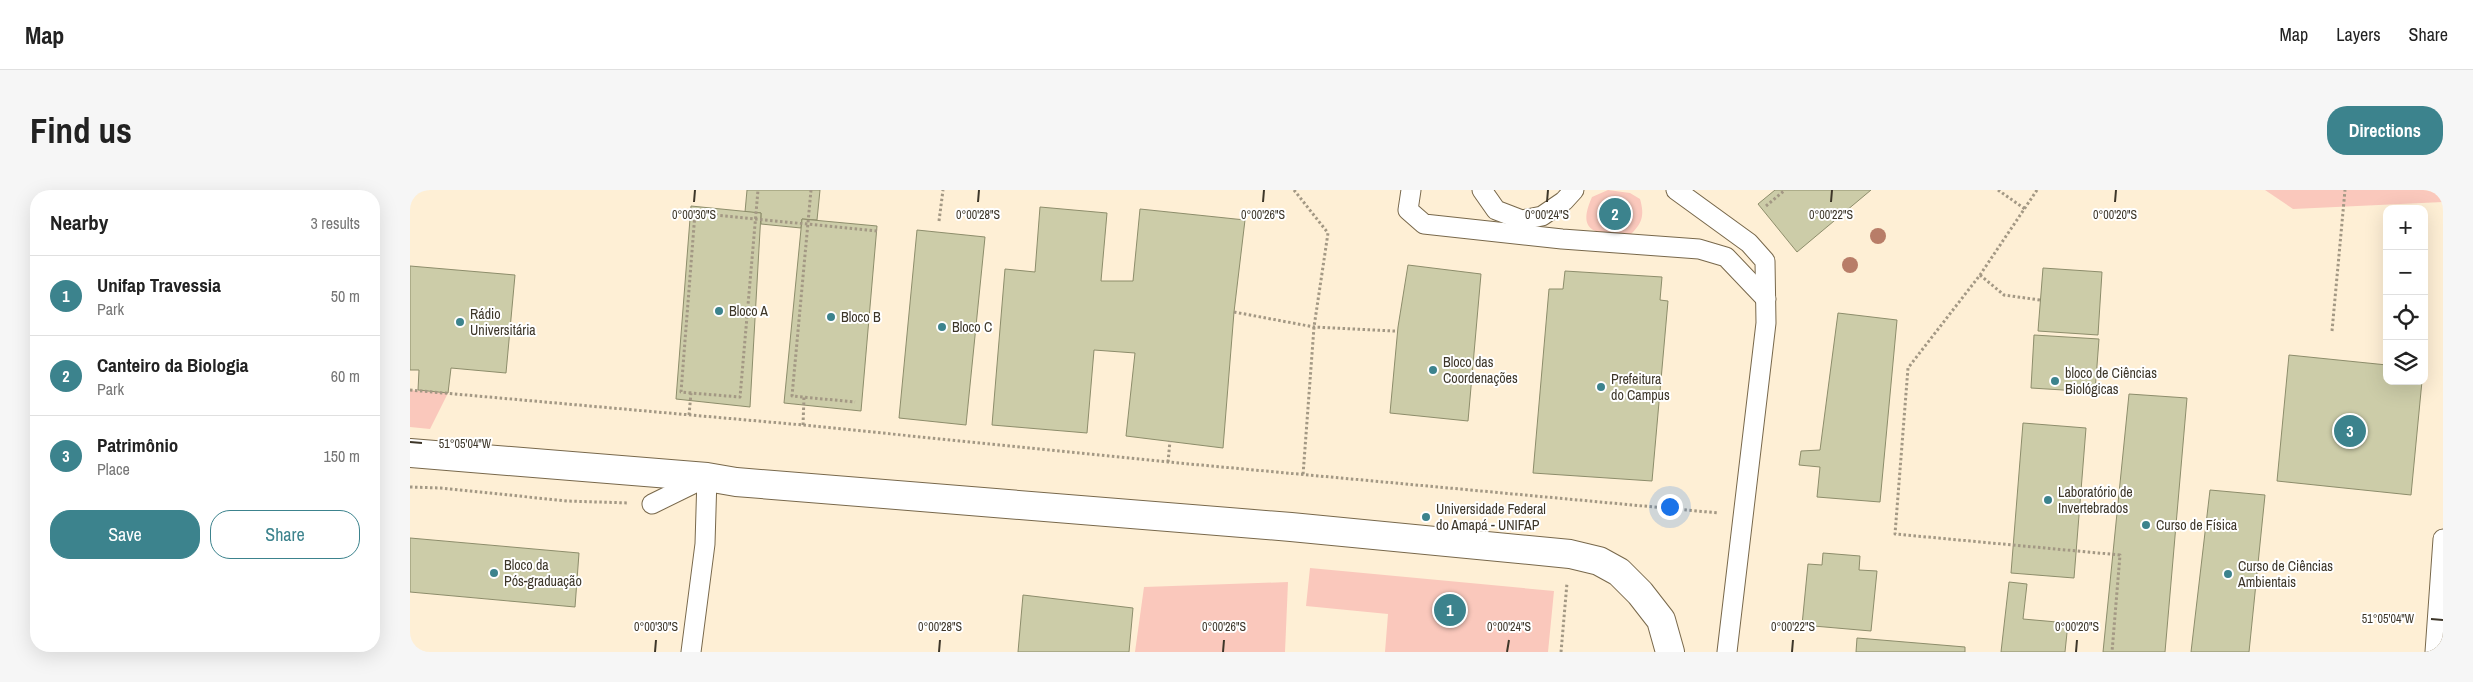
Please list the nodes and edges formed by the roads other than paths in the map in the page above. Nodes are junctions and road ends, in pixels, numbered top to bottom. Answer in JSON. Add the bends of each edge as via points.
{"nodes":[{"id":1,"x":1411,"y":190,"type":"edge"},
{"id":2,"x":1482,"y":190,"type":"edge"},
{"id":3,"x":1574,"y":190,"type":"edge"},
{"id":4,"x":1676,"y":190,"type":"edge"},
{"id":5,"x":1766,"y":299,"type":"junction"},
{"id":6,"x":410,"y":452,"type":"edge"},
{"id":7,"x":707,"y":478,"type":"junction"},
{"id":8,"x":652,"y":504,"type":"road end"},
{"id":9,"x":2443,"y":548,"type":"edge"},
{"id":10,"x":691,"y":652,"type":"edge"},
{"id":11,"x":1670,"y":652,"type":"edge"},
{"id":12,"x":1728,"y":652,"type":"edge"},
{"id":13,"x":2435,"y":652,"type":"edge"}],
"edges":[{"from":1,"to":5,"type":"lane","via":[[1408,210],[1424,224],[1699,249],[1726,257]]},
{"from":2,"to":3,"type":"lane","via":[[1496,210],[1522,220],[1542,216]]},
{"from":4,"to":5,"type":"lane","via":[[1749,243],[1764,261]]},
{"from":5,"to":12,"type":"lane","via":[[1766,324]]},
{"from":6,"to":7,"type":"street"},
{"from":7,"to":8,"type":"lane"},
{"from":7,"to":10,"type":"lane","via":[[705,544]]},
{"from":7,"to":11,"type":"street","via":[[1570,554],[1599,561],[1619,572],[1661,620]]},
{"from":9,"to":13,"type":"lane"}]}
